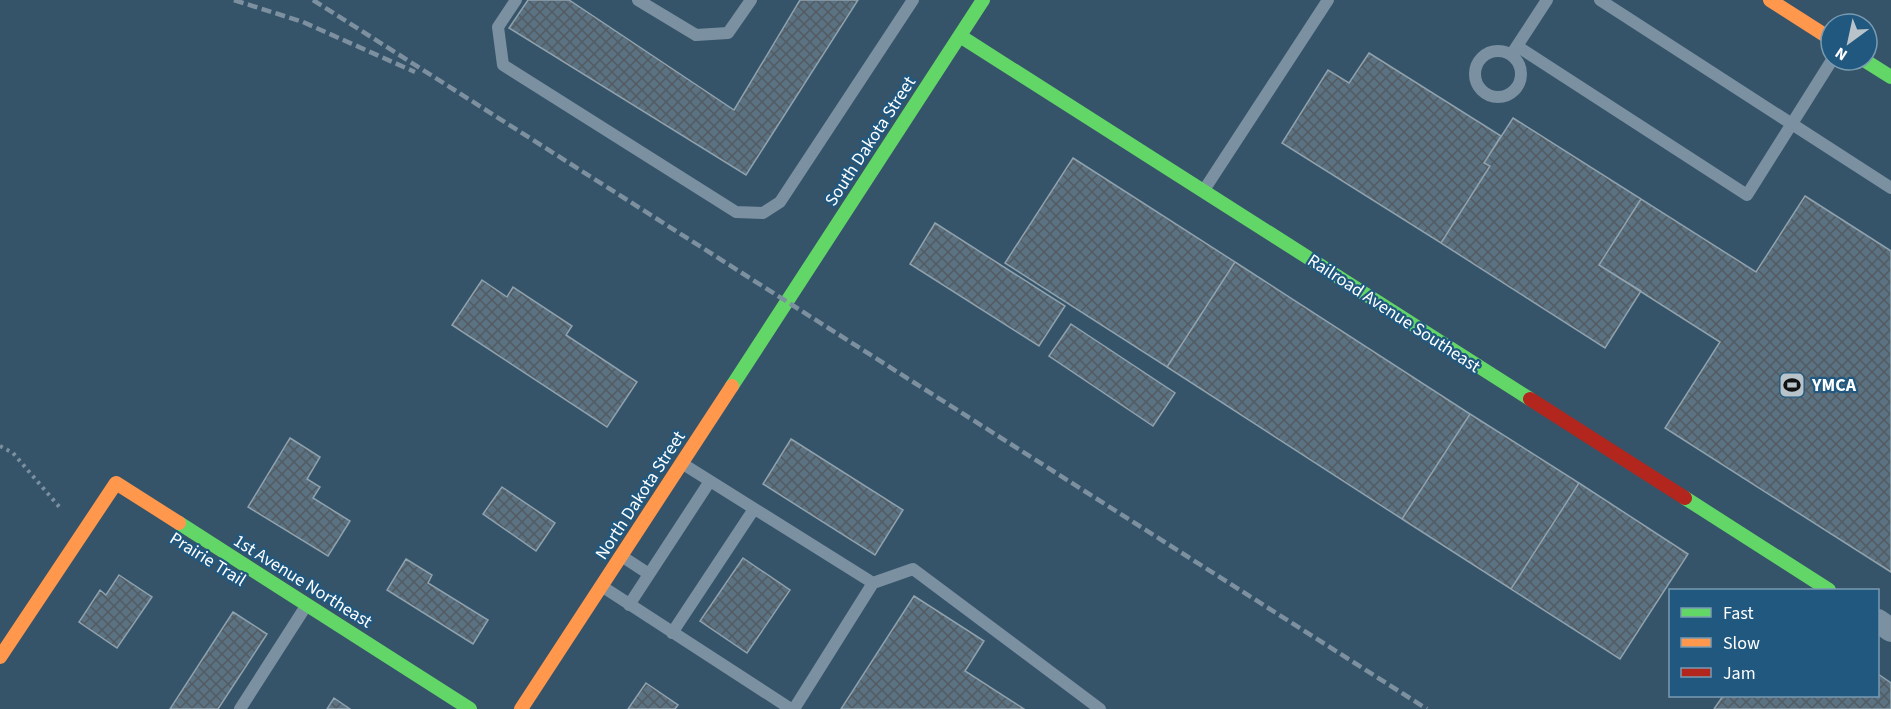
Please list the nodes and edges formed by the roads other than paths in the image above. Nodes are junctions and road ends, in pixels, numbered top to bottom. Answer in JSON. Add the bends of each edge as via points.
{"nodes":[{"id":1,"x":516,"y":0,"type":"edge"},
{"id":2,"x":638,"y":0,"type":"edge"},
{"id":3,"x":751,"y":0,"type":"edge"},
{"id":4,"x":913,"y":0,"type":"edge"},
{"id":5,"x":983,"y":0,"type":"edge"},
{"id":6,"x":1328,"y":0,"type":"edge"},
{"id":7,"x":1547,"y":0,"type":"edge"},
{"id":8,"x":1599,"y":0,"type":"edge"},
{"id":9,"x":1770,"y":0,"type":"edge"},
{"id":10,"x":1819,"y":31,"type":"edge"},
{"id":11,"x":960,"y":36,"type":"junction"},
{"id":12,"x":1824,"y":72,"type":"edge"},
{"id":13,"x":1792,"y":124,"type":"junction"},
{"id":14,"x":1891,"y":188,"type":"edge"},
{"id":15,"x":1203,"y":191,"type":"junction"},
{"id":16,"x":787,"y":301,"type":"joint"},
{"id":17,"x":682,"y":464,"type":"junction"},
{"id":18,"x":710,"y":481,"type":"junction"},
{"id":19,"x":754,"y":508,"type":"junction"},
{"id":20,"x":622,"y":556,"type":"junction"},
{"id":21,"x":649,"y":574,"type":"junction"},
{"id":22,"x":873,"y":583,"type":"junction"},
{"id":23,"x":602,"y":586,"type":"junction"},
{"id":24,"x":1826,"y":589,"type":"edge"},
{"id":25,"x":306,"y":605,"type":"junction"},
{"id":26,"x":629,"y":605,"type":"junction"},
{"id":27,"x":672,"y":633,"type":"junction"},
{"id":28,"x":0,"y":657,"type":"edge"},
{"id":29,"x":240,"y":709,"type":"edge"},
{"id":30,"x":470,"y":709,"type":"edge"},
{"id":31,"x":521,"y":709,"type":"edge"},
{"id":32,"x":792,"y":709,"type":"edge"},
{"id":33,"x":1100,"y":709,"type":"edge"}],
"edges":[{"from":1,"to":4,"type":"lane","via":[[498,27],[503,65],[736,212],[764,213],[780,202]]},
{"from":2,"to":3,"type":"lane","via":[[696,35],[728,33]]},
{"from":5,"to":11,"type":"street","name":"South Dakota Street"},
{"from":6,"to":15,"type":"lane"},
{"from":7,"to":13,"type":"lane","via":[[1514,51],[1747,195]]},
{"from":8,"to":13,"type":"lane"},
{"from":9,"to":10,"type":"street"},
{"from":11,"to":15,"type":"street","name":"Railroad Avenue Southeast"},
{"from":11,"to":16,"type":"street","name":"South Dakota Street"},
{"from":12,"to":13,"type":"lane"},
{"from":13,"to":14,"type":"lane"},
{"from":15,"to":24,"type":"street","name":"Railroad Avenue Southeast"},
{"from":16,"to":17,"type":"street","name":"North Dakota Street"},
{"from":17,"to":18,"type":"lane"},
{"from":17,"to":20,"type":"street","name":"North Dakota Street"},
{"from":18,"to":19,"type":"lane"},
{"from":18,"to":21,"type":"lane"},
{"from":19,"to":22,"type":"lane"},
{"from":19,"to":27,"type":"lane"},
{"from":20,"to":21,"type":"lane"},
{"from":20,"to":23,"type":"street","name":"North Dakota Street"},
{"from":21,"to":26,"type":"lane"},
{"from":22,"to":32,"type":"lane"},
{"from":22,"to":33,"type":"lane","via":[[914,569]]},
{"from":23,"to":26,"type":"lane"},
{"from":23,"to":31,"type":"street","name":"North Dakota Street"},
{"from":25,"to":28,"type":"street","name":"1st Avenue Northeast","via":[[116,483]]},
{"from":25,"to":29,"type":"lane"},
{"from":25,"to":30,"type":"street","name":"1st Avenue Northeast"},
{"from":26,"to":27,"type":"lane"},
{"from":27,"to":32,"type":"lane"}]}
